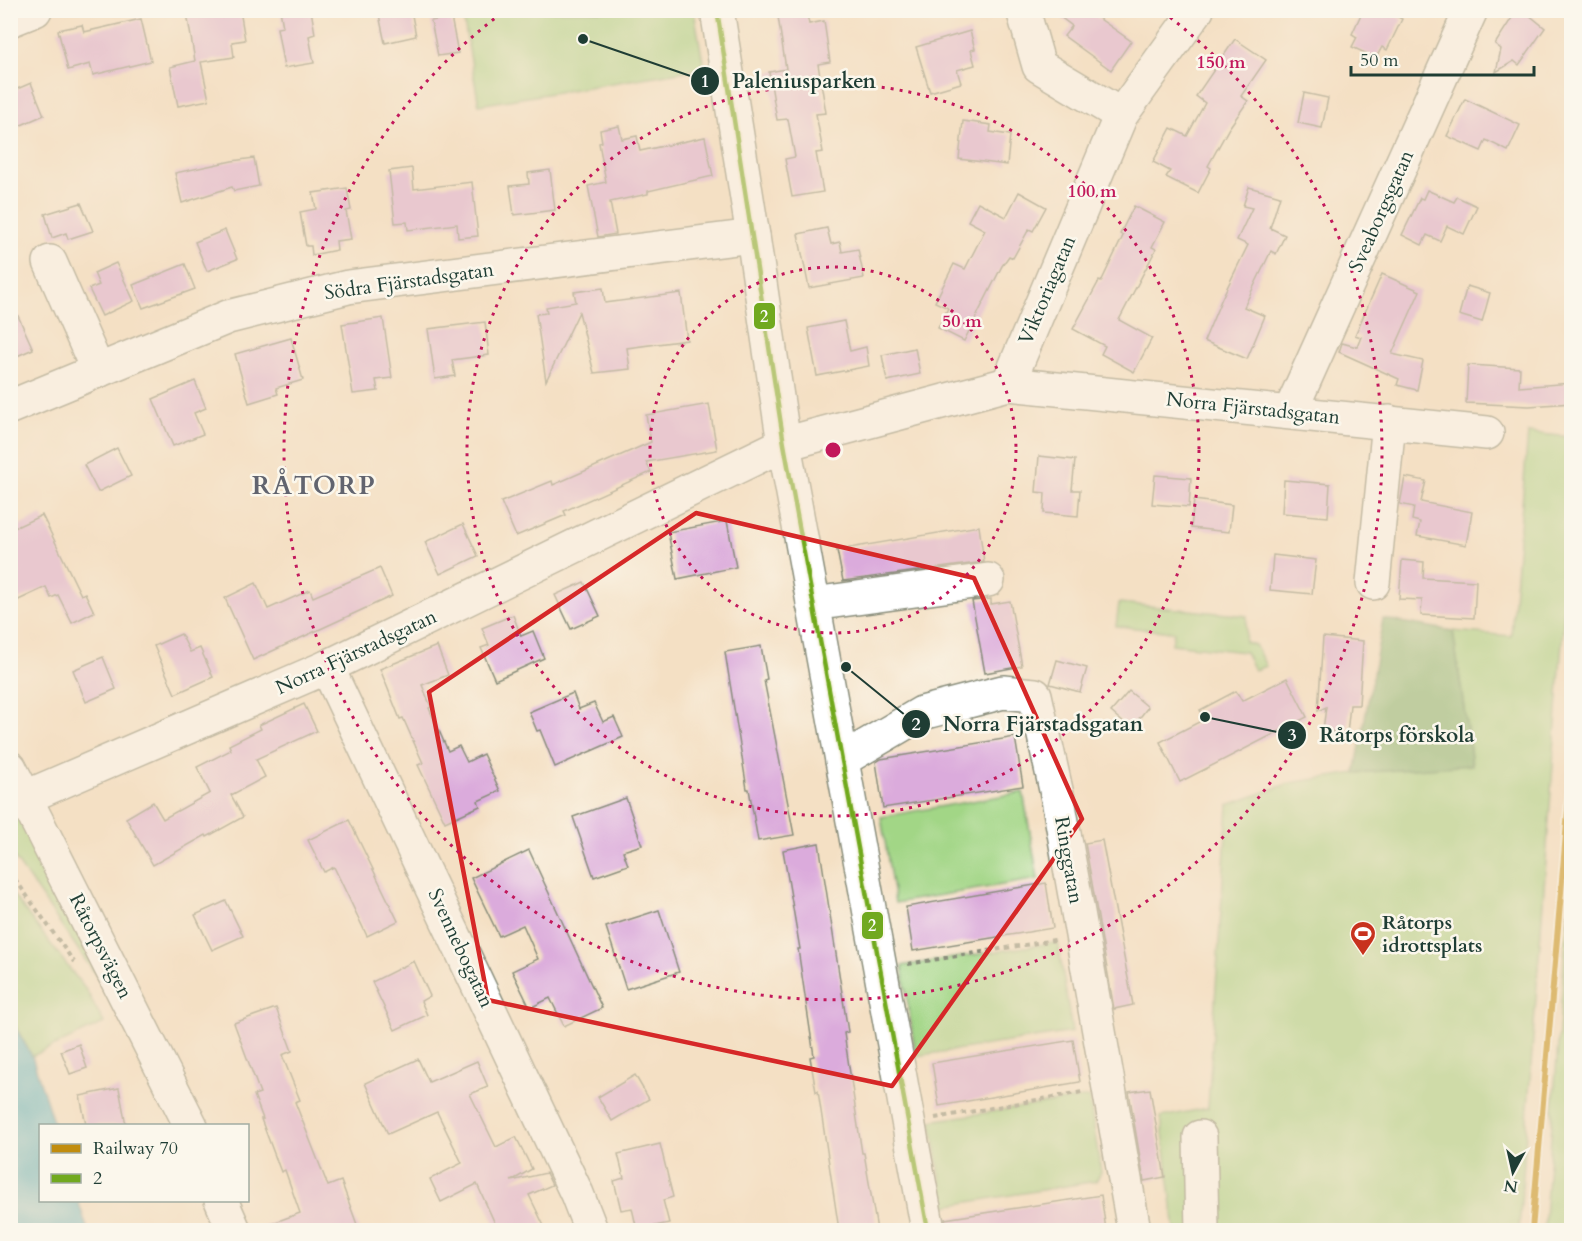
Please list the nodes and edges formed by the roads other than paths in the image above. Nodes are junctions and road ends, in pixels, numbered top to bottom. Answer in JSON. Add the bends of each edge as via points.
{"nodes":[{"id":1,"x":35,"y":10,"type":"edge"},
{"id":2,"x":717,"y":10,"type":"edge"},
{"id":3,"x":1023,"y":10,"type":"edge"},
{"id":4,"x":1197,"y":10,"type":"edge"},
{"id":5,"x":1471,"y":10,"type":"edge"},
{"id":6,"x":10,"y":20,"type":"edge"},
{"id":7,"x":1121,"y":115,"type":"junction"},
{"id":8,"x":753,"y":236,"type":"junction"},
{"id":9,"x":50,"y":262,"type":"dead end"},
{"id":10,"x":98,"y":371,"type":"junction"},
{"id":11,"x":1008,"y":384,"type":"junction"},
{"id":12,"x":10,"y":407,"type":"edge"},
{"id":13,"x":1290,"y":412,"type":"junction"},
{"id":14,"x":1389,"y":422,"type":"junction"},
{"id":15,"x":1486,"y":433,"type":"dead end"},
{"id":16,"x":784,"y":444,"type":"junction"},
{"id":17,"x":988,"y":580,"type":"dead end"},
{"id":18,"x":1373,"y":583,"type":"dead end"},
{"id":19,"x":813,"y":604,"type":"junction"},
{"id":20,"x":327,"y":667,"type":"junction"},
{"id":21,"x":842,"y":760,"type":"junction"},
{"id":22,"x":10,"y":768,"type":"edge"},
{"id":23,"x":26,"y":797,"type":"junction"},
{"id":24,"x":190,"y":1124,"type":"edge"},
{"id":25,"x":1200,"y":1137,"type":"dead end"},
{"id":26,"x":222,"y":1202,"type":"edge"},
{"id":27,"x":234,"y":1230,"type":"edge"},
{"id":28,"x":591,"y":1230,"type":"edge"},
{"id":29,"x":928,"y":1230,"type":"edge"},
{"id":30,"x":1134,"y":1230,"type":"edge"},
{"id":31,"x":1202,"y":1230,"type":"edge"}],
"edges":[{"from":1,"to":6,"type":"street"},
{"from":2,"to":8,"type":"street"},
{"from":3,"to":7,"type":"street","via":[[1039,66]]},
{"from":4,"to":7,"type":"street","name":"Viktoriagatan"},
{"from":5,"to":13,"type":"street","name":"Sveaborgsgatan"},
{"from":7,"to":11,"type":"street","name":"Viktoriagatan"},
{"from":8,"to":10,"type":"street","name":"Södra Fjärstadsgatan","via":[[348,287],[228,317]]},
{"from":8,"to":16,"type":"street"},
{"from":9,"to":10,"type":"street"},
{"from":10,"to":12,"type":"street","name":"Södra Fjärstadsgatan"},
{"from":11,"to":13,"type":"street","name":"Norra Fjärstadsgatan"},
{"from":11,"to":16,"type":"street","name":"Norra Fjärstadsgatan"},
{"from":13,"to":14,"type":"street","name":"Norra Fjärstadsgatan"},
{"from":14,"to":15,"type":"street","name":"Norra Fjärstadsgatan"},
{"from":14,"to":18,"type":"street"},
{"from":16,"to":19,"type":"street"},
{"from":16,"to":20,"type":"street","name":"Norra Fjärstadsgatan"},
{"from":17,"to":19,"type":"street"},
{"from":19,"to":21,"type":"street"},
{"from":20,"to":23,"type":"street","name":"Norra Fjärstadsgatan"},
{"from":20,"to":28,"type":"street","name":"Svennebogatan"},
{"from":21,"to":29,"type":"street"},
{"from":21,"to":30,"type":"street","name":"Ringgatan","via":[[922,713],[1003,692],[1035,695],[1058,799]]},
{"from":22,"to":23,"type":"street","name":"Råtorpsvägen"},
{"from":23,"to":24,"type":"street","name":"Råtorpsvägen"},
{"from":25,"to":31,"type":"street"},
{"from":26,"to":27,"type":"street"}]}
